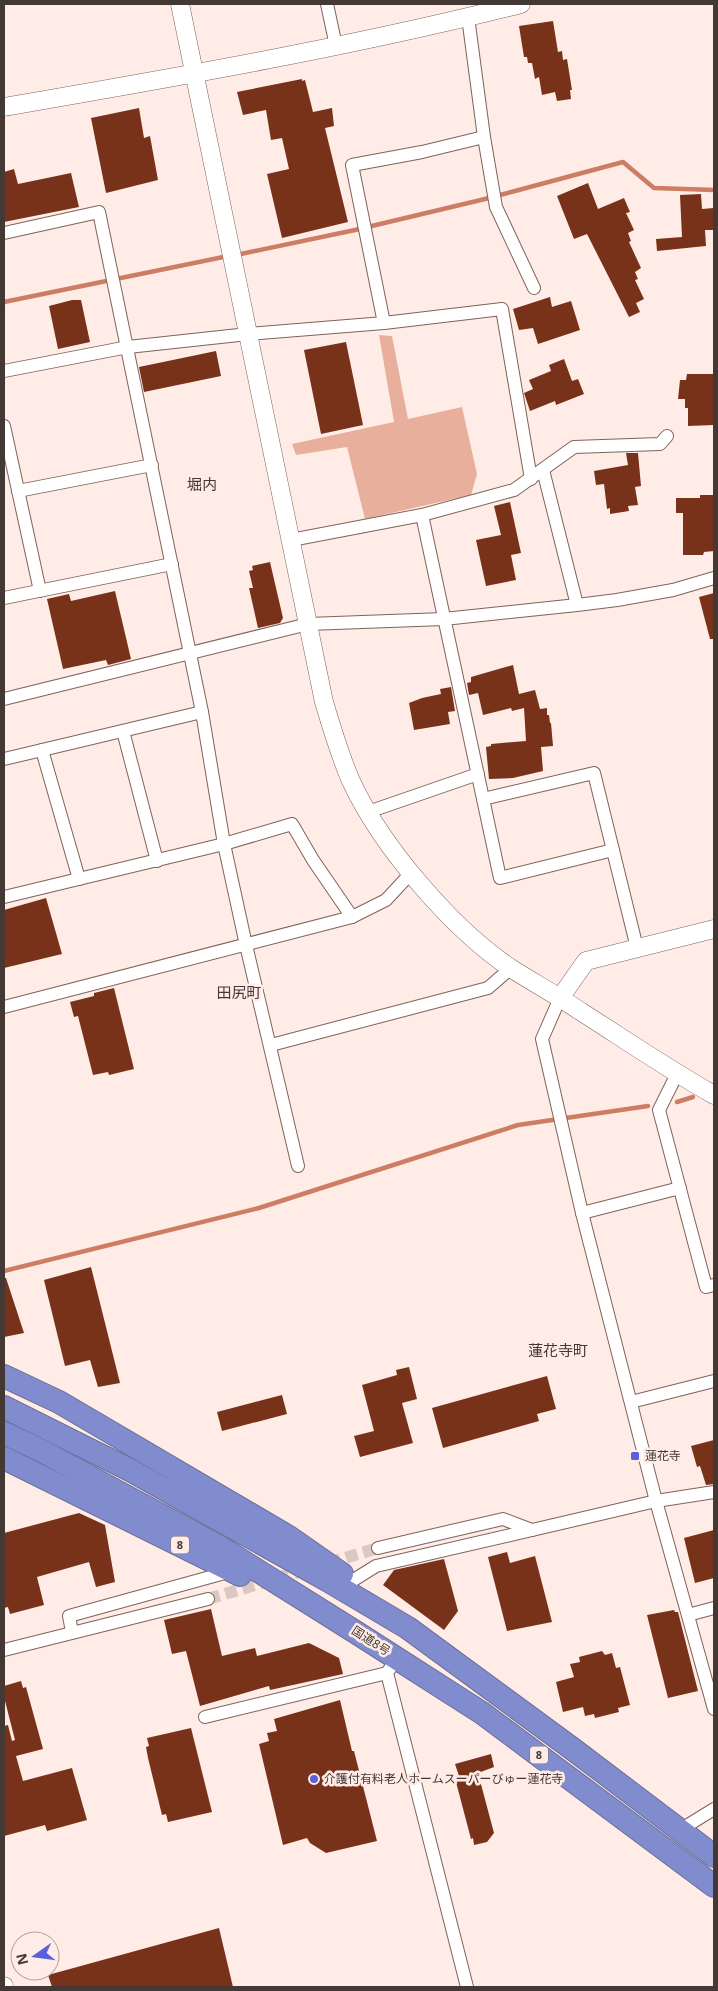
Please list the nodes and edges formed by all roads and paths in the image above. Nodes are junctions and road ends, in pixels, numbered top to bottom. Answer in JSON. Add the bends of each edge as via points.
{"nodes":[{"id":1,"x":180,"y":4,"type":"edge"},
{"id":2,"x":327,"y":4,"type":"edge"},
{"id":3,"x":521,"y":4,"type":"edge"},
{"id":4,"x":468,"y":17,"type":"junction"},
{"id":5,"x":336,"y":46,"type":"junction"},
{"id":6,"x":193,"y":75,"type":"junction"},
{"id":7,"x":4,"y":107,"type":"edge"},
{"id":8,"x":484,"y":137,"type":"junction"},
{"id":9,"x":4,"y":232,"type":"edge"},
{"id":10,"x":534,"y":288,"type":"dead end"},
{"id":11,"x":384,"y":323,"type":"junction"},
{"id":12,"x":248,"y":334,"type":"junction"},
{"id":13,"x":128,"y":347,"type":"junction"},
{"id":14,"x":4,"y":371,"type":"edge"},
{"id":15,"x":4,"y":426,"type":"edge"},
{"id":16,"x":667,"y":436,"type":"dead end"},
{"id":17,"x":152,"y":465,"type":"junction"},
{"id":18,"x":543,"y":470,"type":"junction"},
{"id":19,"x":531,"y":479,"type":"junction"},
{"id":20,"x":18,"y":491,"type":"junction"},
{"id":21,"x":422,"y":515,"type":"junction"},
{"id":22,"x":291,"y":540,"type":"junction"},
{"id":23,"x":172,"y":564,"type":"junction"},
{"id":24,"x":714,"y":578,"type":"edge"},
{"id":25,"x":40,"y":591,"type":"junction"},
{"id":26,"x":4,"y":598,"type":"edge"},
{"id":27,"x":577,"y":605,"type":"junction"},
{"id":28,"x":444,"y":619,"type":"junction"},
{"id":29,"x":308,"y":624,"type":"junction"},
{"id":30,"x":189,"y":654,"type":"junction"},
{"id":31,"x":4,"y":699,"type":"edge"},
{"id":32,"x":202,"y":712,"type":"junction"},
{"id":33,"x":123,"y":731,"type":"junction"},
{"id":34,"x":42,"y":750,"type":"junction"},
{"id":35,"x":4,"y":758,"type":"edge"},
{"id":36,"x":478,"y":774,"type":"junction"},
{"id":37,"x":483,"y":798,"type":"junction"},
{"id":38,"x":368,"y":812,"type":"junction"},
{"id":39,"x":224,"y":844,"type":"junction"},
{"id":40,"x":613,"y":850,"type":"junction"},
{"id":41,"x":157,"y":861,"type":"junction"},
{"id":42,"x":412,"y":873,"type":"junction"},
{"id":43,"x":79,"y":880,"type":"junction"},
{"id":44,"x":4,"y":897,"type":"edge"},
{"id":45,"x":352,"y":917,"type":"junction"},
{"id":46,"x":714,"y":929,"type":"edge"},
{"id":47,"x":246,"y":945,"type":"junction"},
{"id":48,"x":637,"y":948,"type":"junction"},
{"id":49,"x":511,"y":968,"type":"junction"},
{"id":50,"x":560,"y":998,"type":"junction"},
{"id":51,"x":4,"y":1007,"type":"edge"},
{"id":52,"x":270,"y":1045,"type":"junction"},
{"id":53,"x":677,"y":1074,"type":"junction"},
{"id":54,"x":714,"y":1095,"type":"edge"},
{"id":55,"x":298,"y":1166,"type":"dead end"},
{"id":56,"x":680,"y":1188,"type":"junction"},
{"id":57,"x":582,"y":1213,"type":"junction"},
{"id":58,"x":714,"y":1285,"type":"edge"},
{"id":59,"x":4,"y":1376,"type":"edge"},
{"id":60,"x":714,"y":1381,"type":"edge"},
{"id":61,"x":631,"y":1402,"type":"junction"},
{"id":62,"x":4,"y":1407,"type":"edge"},
{"id":63,"x":4,"y":1433,"type":"edge"},
{"id":64,"x":4,"y":1458,"type":"edge"},
{"id":65,"x":714,"y":1492,"type":"edge"},
{"id":66,"x":656,"y":1501,"type":"junction"},
{"id":67,"x":532,"y":1530,"type":"junction"},
{"id":68,"x":378,"y":1548,"type":"tunnel mouth"},
{"id":69,"x":232,"y":1571,"type":"junction"},
{"id":70,"x":352,"y":1581,"type":"junction"},
{"id":71,"x":208,"y":1599,"type":"tunnel mouth"},
{"id":72,"x":714,"y":1608,"type":"edge"},
{"id":73,"x":688,"y":1615,"type":"junction"},
{"id":74,"x":408,"y":1628,"type":"junction"},
{"id":75,"x":72,"y":1632,"type":"junction"},
{"id":76,"x":357,"y":1633,"type":"junction"},
{"id":77,"x":4,"y":1650,"type":"edge"},
{"id":78,"x":392,"y":1666,"type":"junction"},
{"id":79,"x":714,"y":1710,"type":"edge"},
{"id":80,"x":205,"y":1717,"type":"dead end"},
{"id":81,"x":714,"y":1809,"type":"edge"},
{"id":82,"x":680,"y":1830,"type":"junction"},
{"id":83,"x":714,"y":1856,"type":"edge"},
{"id":84,"x":714,"y":1886,"type":"edge"},
{"id":85,"x":467,"y":1987,"type":"edge"}],
"edges":[{"from":1,"to":6,"type":"street"},
{"from":2,"to":5,"type":"street"},
{"from":3,"to":4,"type":"street"},
{"from":4,"to":5,"type":"street"},
{"from":4,"to":8,"type":"street"},
{"from":5,"to":6,"type":"street"},
{"from":6,"to":7,"type":"street"},
{"from":6,"to":12,"type":"street"},
{"from":8,"to":10,"type":"street","via":[[496,207]]},
{"from":8,"to":11,"type":"street","via":[[352,165]]},
{"from":9,"to":13,"type":"street","via":[[99,212]]},
{"from":11,"to":12,"type":"street"},
{"from":11,"to":19,"type":"street","via":[[502,309]]},
{"from":12,"to":13,"type":"street"},
{"from":12,"to":22,"type":"street"},
{"from":13,"to":14,"type":"street"},
{"from":13,"to":17,"type":"street"},
{"from":15,"to":20,"type":"street"},
{"from":16,"to":18,"type":"street","via":[[660,444],[574,447]]},
{"from":17,"to":20,"type":"street"},
{"from":17,"to":23,"type":"street"},
{"from":18,"to":19,"type":"street"},
{"from":18,"to":27,"type":"street"},
{"from":19,"to":21,"type":"street","via":[[514,490]]},
{"from":20,"to":25,"type":"street"},
{"from":21,"to":22,"type":"street"},
{"from":21,"to":28,"type":"street"},
{"from":22,"to":29,"type":"street"},
{"from":23,"to":25,"type":"street"},
{"from":23,"to":30,"type":"street"},
{"from":24,"to":27,"type":"street","via":[[654,593]]},
{"from":25,"to":26,"type":"street"},
{"from":27,"to":28,"type":"street"},
{"from":28,"to":29,"type":"street"},
{"from":28,"to":36,"type":"street"},
{"from":29,"to":30,"type":"street"},
{"from":29,"to":38,"type":"street","via":[[324,702],[337,744]]},
{"from":30,"to":31,"type":"street"},
{"from":30,"to":32,"type":"street"},
{"from":32,"to":33,"type":"street"},
{"from":32,"to":39,"type":"street"},
{"from":33,"to":34,"type":"street"},
{"from":33,"to":41,"type":"street"},
{"from":34,"to":35,"type":"street"},
{"from":34,"to":43,"type":"street"},
{"from":36,"to":37,"type":"street"},
{"from":36,"to":38,"type":"street"},
{"from":37,"to":40,"type":"street","via":[[594,773]]},
{"from":37,"to":40,"type":"street","via":[[500,878]]},
{"from":38,"to":42,"type":"street","via":[[390,847]]},
{"from":39,"to":41,"type":"street"},
{"from":39,"to":45,"type":"street","via":[[292,824]]},
{"from":39,"to":47,"type":"street"},
{"from":40,"to":48,"type":"street"},
{"from":41,"to":43,"type":"street"},
{"from":42,"to":45,"type":"street","via":[[386,900]]},
{"from":42,"to":49,"type":"street","via":[[475,939]]},
{"from":43,"to":44,"type":"street"},
{"from":45,"to":47,"type":"street"},
{"from":46,"to":48,"type":"street"},
{"from":47,"to":51,"type":"street"},
{"from":47,"to":52,"type":"street"},
{"from":48,"to":50,"type":"street","via":[[586,961]]},
{"from":49,"to":50,"type":"street"},
{"from":49,"to":52,"type":"street","via":[[488,988]]},
{"from":50,"to":53,"type":"street"},
{"from":50,"to":57,"type":"street","via":[[542,1039]]},
{"from":52,"to":55,"type":"street"},
{"from":53,"to":54,"type":"street"},
{"from":53,"to":56,"type":"street","via":[[659,1110]]},
{"from":56,"to":57,"type":"street"},
{"from":56,"to":58,"type":"street","via":[[706,1287]]},
{"from":57,"to":61,"type":"street"},
{"from":59,"to":70,"type":"highway","number":"8","via":[[59,1402],[289,1537]]},
{"from":60,"to":61,"type":"street"},
{"from":61,"to":66,"type":"street"},
{"from":62,"to":74,"type":"highway","number":"8","via":[[130,1470]]},
{"from":63,"to":76,"type":"highway","name":"国道8号","number":"8","via":[[220,1548]]},
{"from":64,"to":69,"type":"highway","number":"8"},
{"from":65,"to":66,"type":"street"},
{"from":66,"to":67,"type":"street"},
{"from":66,"to":73,"type":"street"},
{"from":67,"to":68,"type":"street","via":[[503,1519]]},
{"from":67,"to":70,"type":"street","via":[[376,1566]]},
{"from":69,"to":75,"type":"street","via":[[69,1616]]},
{"from":69,"to":76,"type":"highway","number":"8"},
{"from":70,"to":74,"type":"highway","number":"8"},
{"from":71,"to":75,"type":"street"},
{"from":72,"to":73,"type":"street"},
{"from":73,"to":79,"type":"street"},
{"from":74,"to":82,"type":"highway","number":"8"},
{"from":75,"to":77,"type":"street"},
{"from":76,"to":78,"type":"highway","name":"国道8号","number":"8"},
{"from":78,"to":80,"type":"street"},
{"from":78,"to":84,"type":"highway","name":"国道8号","number":"8","via":[[482,1713]]},
{"from":78,"to":85,"type":"street"},
{"from":81,"to":82,"type":"street"},
{"from":82,"to":83,"type":"highway","number":"8"}]}
